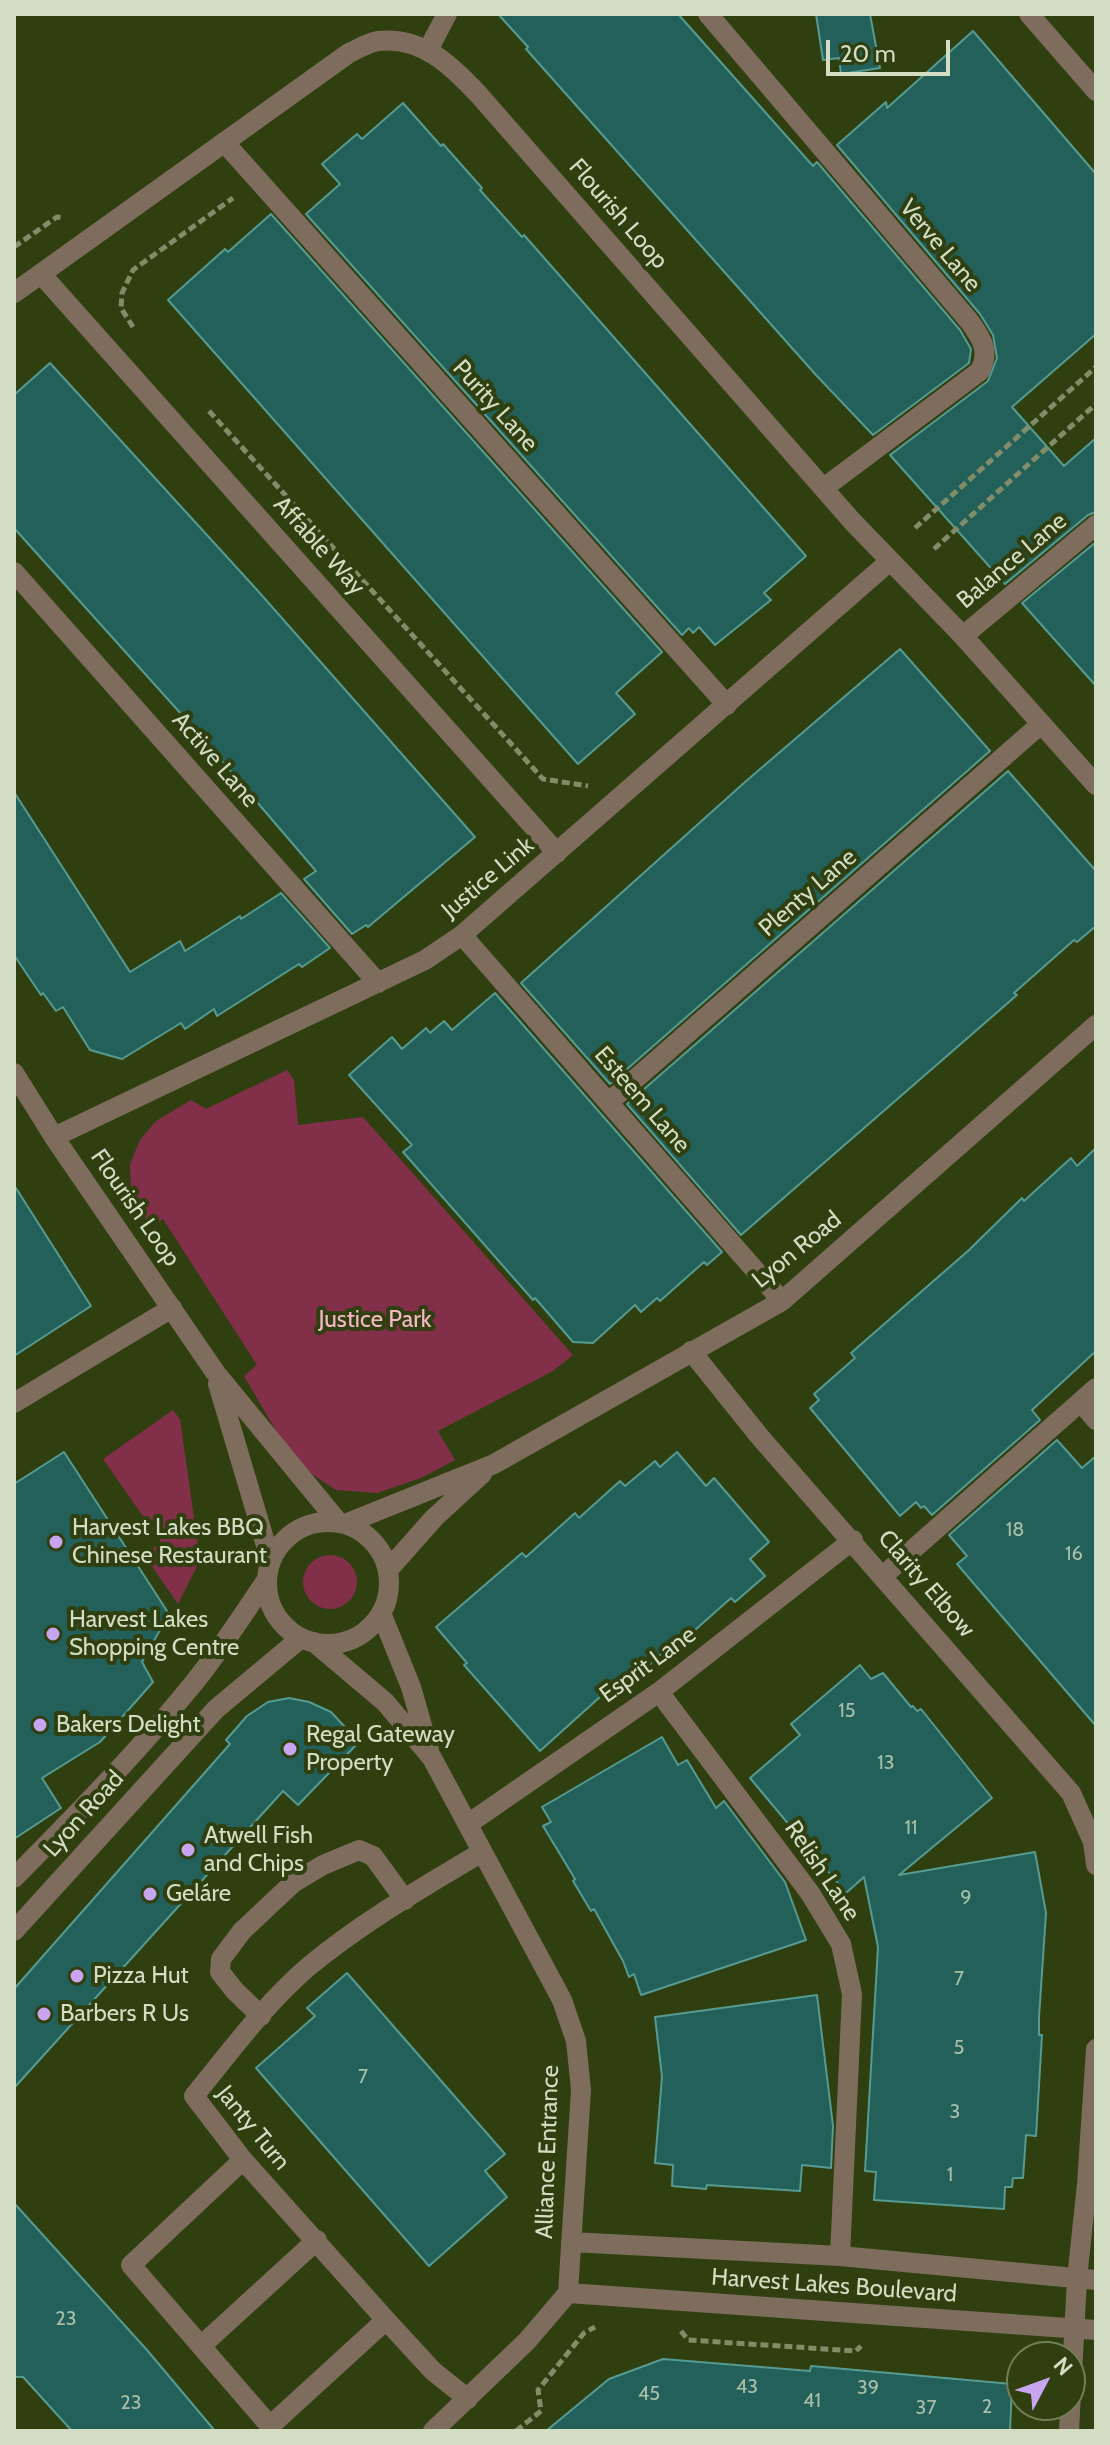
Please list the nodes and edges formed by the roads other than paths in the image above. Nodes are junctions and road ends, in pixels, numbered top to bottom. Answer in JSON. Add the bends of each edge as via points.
{"nodes":[{"id":1,"x":447,"y":14,"type":"edge"},
{"id":2,"x":708,"y":14,"type":"edge"},
{"id":3,"x":1029,"y":14,"type":"edge"},
{"id":4,"x":428,"y":50,"type":"junction"},
{"id":5,"x":1096,"y":91,"type":"edge"},
{"id":6,"x":224,"y":142,"type":"junction"},
{"id":7,"x":41,"y":274,"type":"junction"},
{"id":8,"x":14,"y":293,"type":"edge"},
{"id":9,"x":825,"y":487,"type":"junction"},
{"id":10,"x":1096,"y":525,"type":"edge"},
{"id":11,"x":890,"y":561,"type":"junction"},
{"id":12,"x":14,"y":572,"type":"edge"},
{"id":13,"x":963,"y":636,"type":"junction"},
{"id":14,"x":727,"y":705,"type":"junction"},
{"id":15,"x":1041,"y":724,"type":"junction"},
{"id":16,"x":1096,"y":785,"type":"edge"},
{"id":17,"x":557,"y":853,"type":"junction"},
{"id":18,"x":462,"y":935,"type":"junction"},
{"id":19,"x":378,"y":983,"type":"junction"},
{"id":20,"x":1096,"y":1025,"type":"edge"},
{"id":21,"x":14,"y":1073,"type":"edge"},
{"id":22,"x":609,"y":1102,"type":"junction"},
{"id":23,"x":54,"y":1137,"type":"junction"},
{"id":24,"x":782,"y":1301,"type":"junction"},
{"id":25,"x":172,"y":1308,"type":"junction"},
{"id":26,"x":691,"y":1351,"type":"junction"},
{"id":27,"x":215,"y":1372,"type":"junction"},
{"id":28,"x":1088,"y":1395,"type":"edge"},
{"id":29,"x":14,"y":1403,"type":"edge"},
{"id":30,"x":1096,"y":1420,"type":"edge"},
{"id":31,"x":494,"y":1464,"type":"junction"},
{"id":32,"x":342,"y":1523,"type":"junction"},
{"id":33,"x":853,"y":1540,"type":"junction"},
{"id":34,"x":270,"y":1559,"type":"junction"},
{"id":35,"x":388,"y":1570,"type":"junction"},
{"id":36,"x":884,"y":1575,"type":"junction"},
{"id":37,"x":266,"y":1581,"type":"junction"},
{"id":38,"x":381,"y":1613,"type":"junction"},
{"id":39,"x":307,"y":1640,"type":"junction"},
{"id":40,"x":659,"y":1692,"type":"junction"},
{"id":41,"x":432,"y":1758,"type":"junction"},
{"id":42,"x":468,"y":1824,"type":"junction"},
{"id":43,"x":482,"y":1852,"type":"junction"},
{"id":44,"x":1096,"y":1865,"type":"edge"},
{"id":45,"x":14,"y":1878,"type":"edge"},
{"id":46,"x":405,"y":1900,"type":"junction"},
{"id":47,"x":14,"y":1931,"type":"edge"},
{"id":48,"x":261,"y":2016,"type":"junction"},
{"id":49,"x":1096,"y":2049,"type":"edge"},
{"id":50,"x":243,"y":2160,"type":"junction"},
{"id":51,"x":317,"y":2240,"type":"junction"},
{"id":52,"x":571,"y":2242,"type":"junction"},
{"id":53,"x":840,"y":2256,"type":"junction"},
{"id":54,"x":1087,"y":2280,"type":"edge"},
{"id":55,"x":568,"y":2293,"type":"junction"},
{"id":56,"x":386,"y":2320,"type":"junction"},
{"id":57,"x":1086,"y":2330,"type":"edge"},
{"id":58,"x":201,"y":2346,"type":"junction"},
{"id":59,"x":468,"y":2399,"type":"junction"},
{"id":60,"x":433,"y":2431,"type":"edge"},
{"id":61,"x":1069,"y":2431,"type":"edge"}],
"edges":[{"from":1,"to":4,"type":"street"},
{"from":2,"to":9,"type":"street","name":"Verve Lane","via":[[970,322],[986,348],[980,371]]},
{"from":3,"to":5,"type":"street"},
{"from":4,"to":6,"type":"street","name":"Flourish Loop","via":[[377,41],[349,53]]},
{"from":4,"to":9,"type":"street","name":"Flourish Loop","via":[[479,95]]},
{"from":6,"to":7,"type":"street","name":"Flourish Loop"},
{"from":6,"to":14,"type":"street","name":"Purity Lane"},
{"from":7,"to":8,"type":"street","name":"Flourish Loop"},
{"from":7,"to":17,"type":"street","name":"Affable Way"},
{"from":9,"to":11,"type":"street","name":"Flourish Loop"},
{"from":10,"to":13,"type":"street","name":"Balance Lane"},
{"from":11,"to":13,"type":"street","name":"Flourish Loop"},
{"from":11,"to":14,"type":"street","name":"Justice Link"},
{"from":12,"to":19,"type":"street","name":"Active Lane"},
{"from":13,"to":15,"type":"street","name":"Flourish Loop"},
{"from":14,"to":17,"type":"street","name":"Justice Link"},
{"from":15,"to":16,"type":"street","name":"Flourish Loop"},
{"from":15,"to":22,"type":"street","name":"Plenty Lane"},
{"from":17,"to":18,"type":"street","name":"Justice Link"},
{"from":18,"to":19,"type":"street","name":"Justice Link"},
{"from":18,"to":22,"type":"street","name":"Esteem Lane"},
{"from":19,"to":23,"type":"street","name":"Justice Link"},
{"from":20,"to":24,"type":"street","name":"Lyon Road"},
{"from":21,"to":23,"type":"street","name":"Flourish Loop"},
{"from":22,"to":24,"type":"street","name":"Esteem Lane"},
{"from":23,"to":25,"type":"street","name":"Flourish Loop"},
{"from":24,"to":26,"type":"street","name":"Lyon Road"},
{"from":25,"to":27,"type":"street","name":"Flourish Loop"},
{"from":25,"to":29,"type":"street"},
{"from":26,"to":31,"type":"street","name":"Lyon Road"},
{"from":26,"to":33,"type":"street","name":"Clarity Elbow"},
{"from":27,"to":32,"type":"street","name":"Flourish Loop"},
{"from":27,"to":34,"type":"street","name":"Flourish Loop"},
{"from":28,"to":30,"type":"street"},
{"from":28,"to":36,"type":"street"},
{"from":31,"to":32,"type":"street","name":"Lyon Road"},
{"from":31,"to":35,"type":"street","name":"Lyon Road","via":[[434,1518]]},
{"from":32,"to":34,"type":"street","via":[[319,1522],[298,1529]]},
{"from":32,"to":35,"type":"street","via":[[373,1541]]},
{"from":33,"to":36,"type":"street","name":"Clarity Elbow"},
{"from":33,"to":40,"type":"street","name":"Esprit Lane"},
{"from":34,"to":37,"type":"street"},
{"from":35,"to":38,"type":"street"},
{"from":36,"to":44,"type":"street","name":"Clarity Elbow","via":[[1071,1793],[1093,1842]]},
{"from":37,"to":39,"type":"street","via":[[275,1614]]},
{"from":37,"to":45,"type":"street","name":"Lyon Road","via":[[169,1713]]},
{"from":38,"to":39,"type":"street","via":[[352,1639],[333,1644]]},
{"from":38,"to":41,"type":"street","name":"Alliance Entrance"},
{"from":39,"to":41,"type":"street","name":"Alliance Entrance","via":[[385,1702]]},
{"from":39,"to":47,"type":"street","name":"Lyon Road","via":[[216,1709]]},
{"from":40,"to":42,"type":"street","name":"Esprit Lane"},
{"from":40,"to":53,"type":"street","name":"Relish Lane","via":[[810,1893],[841,1944],[852,1994]]},
{"from":41,"to":42,"type":"street","name":"Alliance Entrance"},
{"from":42,"to":43,"type":"street","name":"Alliance Entrance"},
{"from":43,"to":46,"type":"street","name":"Janty Turn"},
{"from":43,"to":52,"type":"street","name":"Alliance Entrance","via":[[562,2000],[576,2041],[581,2090]]},
{"from":46,"to":48,"type":"street","name":"Janty Turn","via":[[308,1968]]},
{"from":46,"to":48,"type":"street","via":[[373,1856],[359,1850],[293,1883],[242,1931],[221,1959],[220,1972]]},
{"from":48,"to":50,"type":"street","name":"Janty Turn","via":[[194,2096]]},
{"from":49,"to":54,"type":"street"},
{"from":50,"to":51,"type":"street","name":"Janty Turn"},
{"from":50,"to":58,"type":"street","via":[[131,2265]]},
{"from":51,"to":56,"type":"street","name":"Janty Turn"},
{"from":51,"to":58,"type":"street"},
{"from":52,"to":53,"type":"street","name":"Harvest Lakes Boulevard"},
{"from":52,"to":55,"type":"street","name":"Alliance Entrance"},
{"from":53,"to":54,"type":"street","name":"Harvest Lakes Boulevard"},
{"from":54,"to":57,"type":"street"},
{"from":55,"to":57,"type":"street","name":"Harvest Lakes Boulevard"},
{"from":55,"to":59,"type":"street"},
{"from":56,"to":58,"type":"street","via":[[270,2426]]},
{"from":56,"to":59,"type":"street","name":"Janty Turn","via":[[433,2371]]},
{"from":57,"to":61,"type":"street"},
{"from":59,"to":60,"type":"street"}]}
